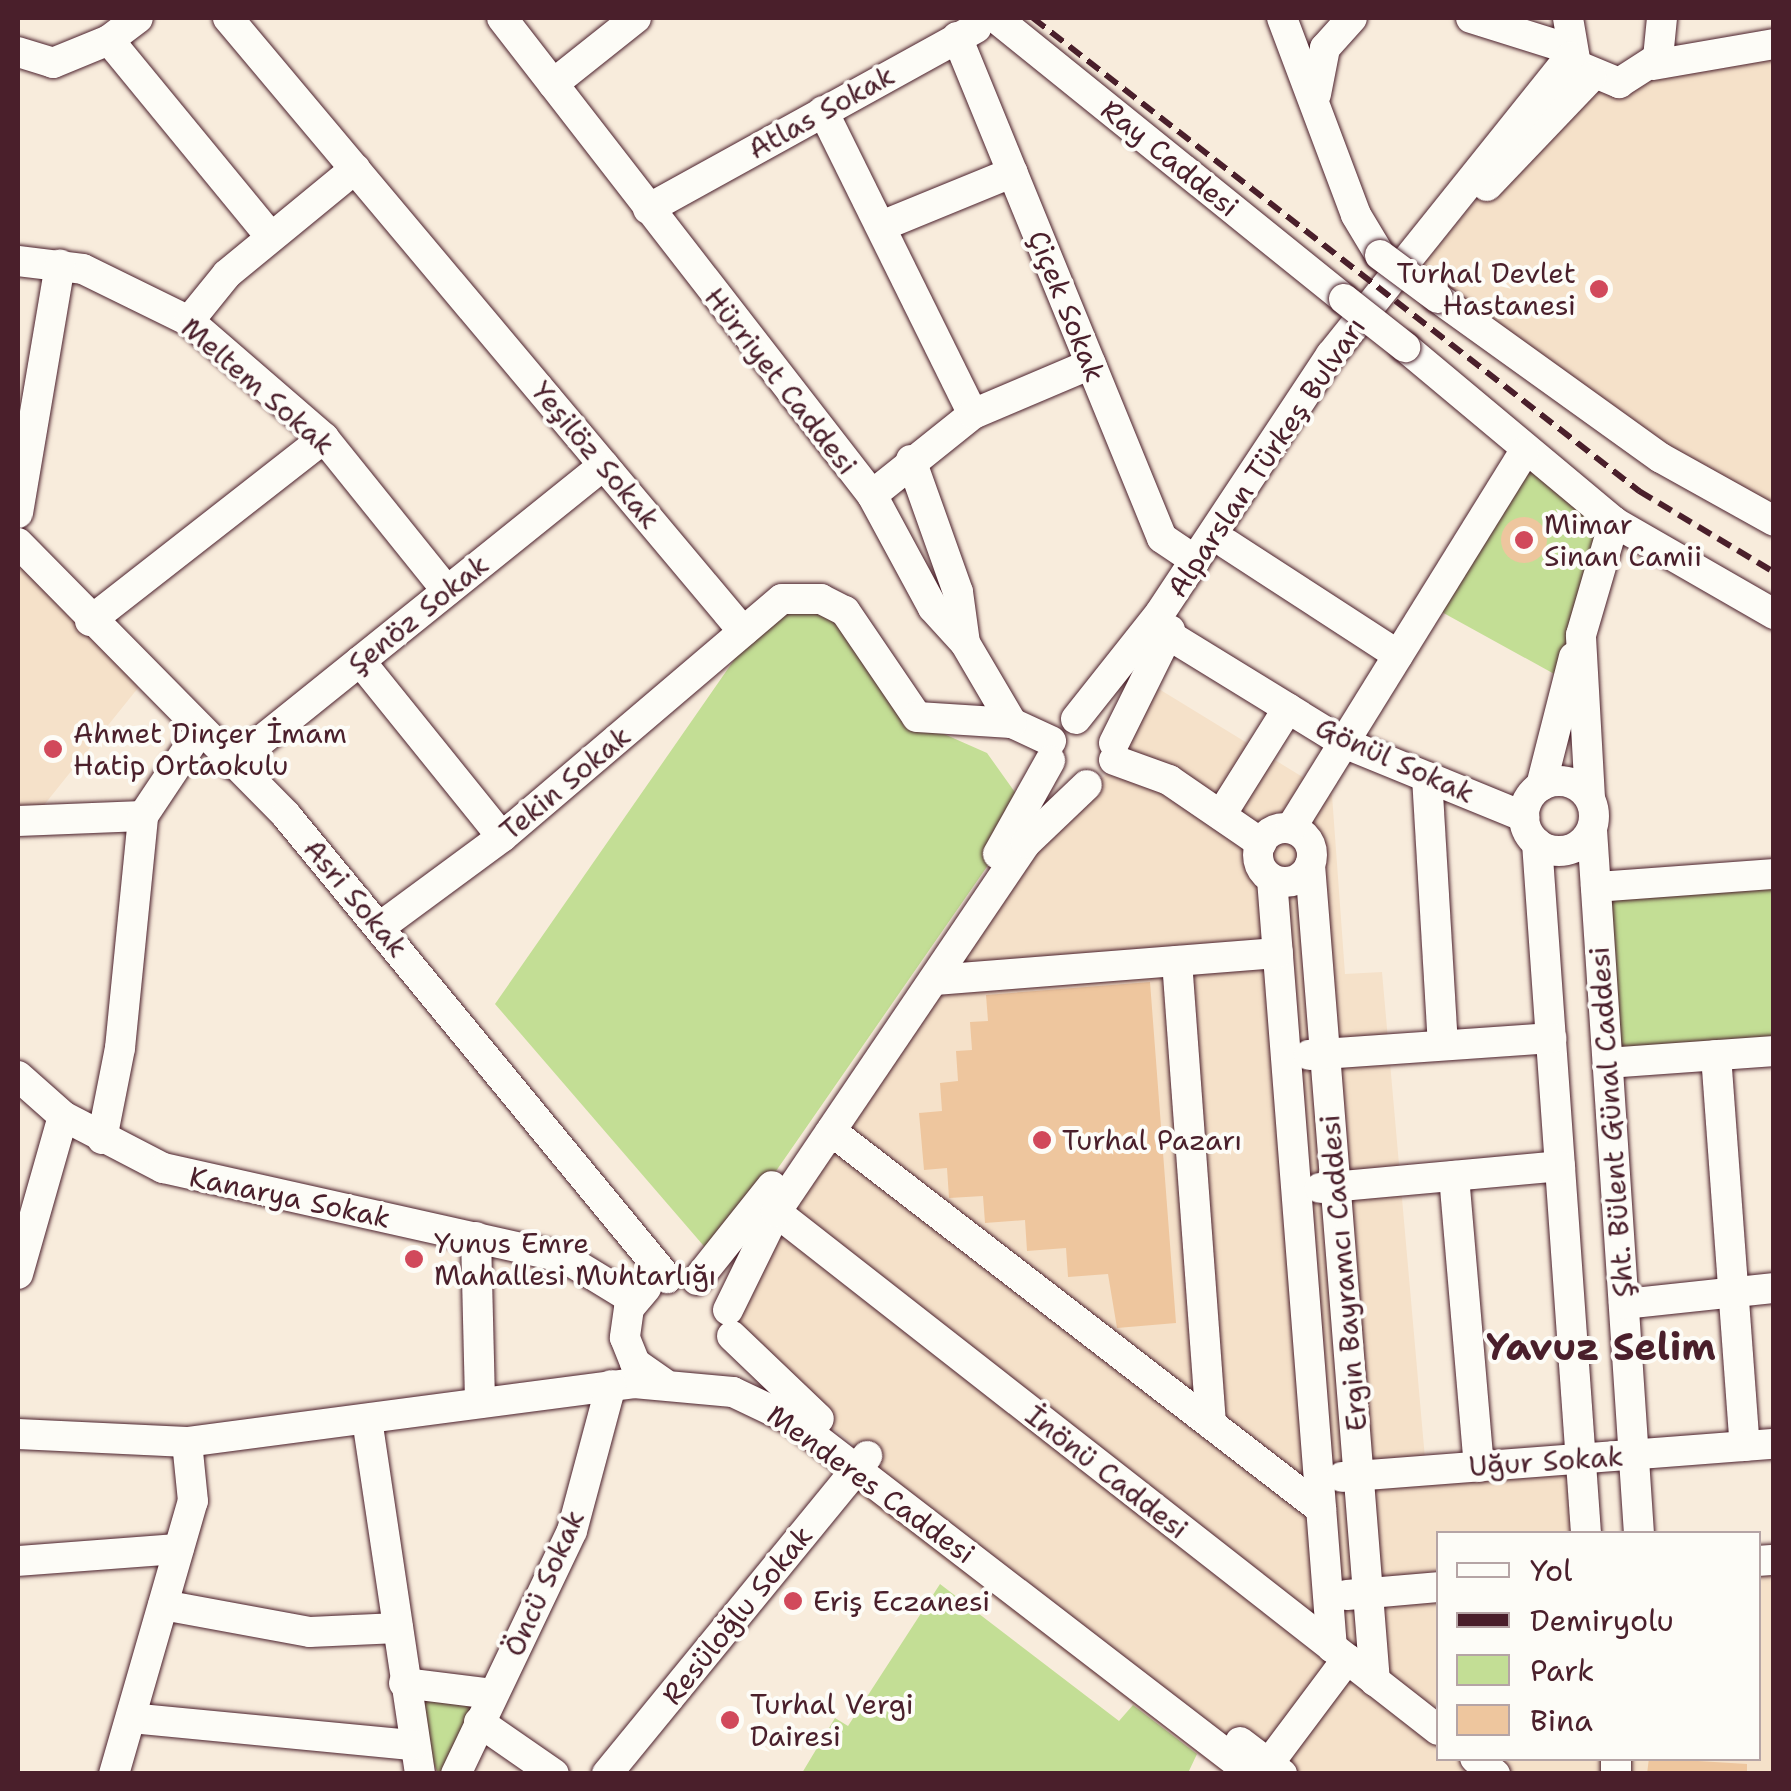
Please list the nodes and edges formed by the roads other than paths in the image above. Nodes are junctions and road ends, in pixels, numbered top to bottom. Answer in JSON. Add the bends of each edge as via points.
{"nodes":[{"id":1,"x":138,"y":18,"type":"edge"},
{"id":2,"x":228,"y":18,"type":"edge"},
{"id":3,"x":502,"y":18,"type":"edge"},
{"id":4,"x":636,"y":18,"type":"edge"},
{"id":5,"x":996,"y":18,"type":"edge"},
{"id":6,"x":1282,"y":18,"type":"edge"},
{"id":7,"x":1352,"y":18,"type":"edge"},
{"id":8,"x":1472,"y":18,"type":"edge"},
{"id":9,"x":1662,"y":18,"type":"edge"},
{"id":10,"x":958,"y":36,"type":"junction"},
{"id":11,"x":109,"y":40,"type":"junction"},
{"id":12,"x":1774,"y":44,"type":"edge"},
{"id":13,"x":1574,"y":50,"type":"edge"},
{"id":14,"x":18,"y":52,"type":"edge"},
{"id":15,"x":1653,"y":66,"type":"junction"},
{"id":16,"x":553,"y":84,"type":"junction"},
{"id":17,"x":1317,"y":102,"type":"junction"},
{"id":18,"x":823,"y":111,"type":"junction"},
{"id":19,"x":355,"y":169,"type":"junction"},
{"id":20,"x":1013,"y":172,"type":"junction"},
{"id":21,"x":648,"y":209,"type":"junction"},
{"id":22,"x":884,"y":225,"type":"junction"},
{"id":23,"x":270,"y":237,"type":"junction"},
{"id":24,"x":18,"y":260,"type":"edge"},
{"id":25,"x":60,"y":265,"type":"junction"},
{"id":26,"x":1411,"y":279,"type":"junction"},
{"id":27,"x":189,"y":321,"type":"junction"},
{"id":28,"x":1091,"y":364,"type":"junction"},
{"id":29,"x":973,"y":414,"type":"junction"},
{"id":30,"x":324,"y":438,"type":"junction"},
{"id":31,"x":1524,"y":452,"type":"junction"},
{"id":32,"x":912,"y":460,"type":"junction"},
{"id":33,"x":604,"y":466,"type":"junction"},
{"id":34,"x":872,"y":495,"type":"junction"},
{"id":35,"x":18,"y":514,"type":"edge"},
{"id":36,"x":1614,"y":522,"type":"junction"},
{"id":37,"x":1774,"y":522,"type":"edge"},
{"id":38,"x":18,"y":543,"type":"edge"},
{"id":39,"x":1227,"y":544,"type":"junction"},
{"id":40,"x":1195,"y":560,"type":"junction"},
{"id":41,"x":446,"y":591,"type":"junction"},
{"id":42,"x":1774,"y":614,"type":"edge"},
{"id":43,"x":90,"y":621,"type":"junction"},
{"id":44,"x":744,"y":631,"type":"junction"},
{"id":45,"x":1168,"y":634,"type":"junction"},
{"id":46,"x":1581,"y":635,"type":"junction"},
{"id":47,"x":965,"y":643,"type":"junction"},
{"id":48,"x":1398,"y":655,"type":"junction"},
{"id":49,"x":360,"y":660,"type":"junction"},
{"id":50,"x":1288,"y":708,"type":"junction"},
{"id":51,"x":1076,"y":719,"type":"junction"},
{"id":52,"x":1012,"y":723,"type":"junction"},
{"id":53,"x":199,"y":732,"type":"junction"},
{"id":54,"x":1344,"y":742,"type":"junction"},
{"id":55,"x":1051,"y":751,"type":"junction"},
{"id":56,"x":1114,"y":752,"type":"junction"},
{"id":57,"x":232,"y":764,"type":"junction"},
{"id":58,"x":1427,"y":777,"type":"junction"},
{"id":59,"x":1087,"y":785,"type":"junction"},
{"id":60,"x":1540,"y":786,"type":"junction"},
{"id":61,"x":1590,"y":798,"type":"junction"},
{"id":62,"x":1220,"y":815,"type":"junction"},
{"id":63,"x":143,"y":816,"type":"junction"},
{"id":64,"x":18,"y":821,"type":"edge"},
{"id":65,"x":1291,"y":828,"type":"junction"},
{"id":66,"x":1530,"y":830,"type":"junction"},
{"id":67,"x":1592,"y":830,"type":"junction"},
{"id":68,"x":502,"y":836,"type":"junction"},
{"id":69,"x":1261,"y":843,"type":"junction"},
{"id":70,"x":1310,"y":865,"type":"junction"},
{"id":71,"x":1774,"y":874,"type":"edge"},
{"id":72,"x":1272,"y":879,"type":"junction"},
{"id":73,"x":1596,"y":888,"type":"junction"},
{"id":74,"x":380,"y":927,"type":"junction"},
{"id":75,"x":1278,"y":953,"type":"junction"},
{"id":76,"x":1176,"y":961,"type":"junction"},
{"id":77,"x":934,"y":980,"type":"junction"},
{"id":78,"x":1550,"y":1038,"type":"junction"},
{"id":79,"x":1444,"y":1046,"type":"junction"},
{"id":80,"x":1774,"y":1051,"type":"edge"},
{"id":81,"x":1326,"y":1054,"type":"junction"},
{"id":82,"x":1716,"y":1055,"type":"junction"},
{"id":83,"x":1286,"y":1056,"type":"junction"},
{"id":84,"x":1608,"y":1063,"type":"junction"},
{"id":85,"x":18,"y":1076,"type":"edge"},
{"id":86,"x":62,"y":1116,"type":"junction"},
{"id":87,"x":830,"y":1132,"type":"junction"},
{"id":88,"x":102,"y":1140,"type":"junction"},
{"id":89,"x":1560,"y":1166,"type":"junction"},
{"id":90,"x":1454,"y":1176,"type":"junction"},
{"id":91,"x":1336,"y":1187,"type":"junction"},
{"id":92,"x":1297,"y":1190,"type":"junction"},
{"id":93,"x":776,"y":1212,"type":"junction"},
{"id":94,"x":616,"y":1217,"type":"junction"},
{"id":95,"x":476,"y":1237,"type":"junction"},
{"id":96,"x":574,"y":1260,"type":"junction"},
{"id":97,"x":18,"y":1274,"type":"edge"},
{"id":98,"x":682,"y":1279,"type":"junction"},
{"id":99,"x":1774,"y":1288,"type":"edge"},
{"id":100,"x":1734,"y":1292,"type":"junction"},
{"id":101,"x":634,"y":1300,"type":"junction"},
{"id":102,"x":1624,"y":1304,"type":"junction"},
{"id":103,"x":730,"y":1323,"type":"junction"},
{"id":104,"x":627,"y":1348,"type":"junction"},
{"id":105,"x":676,"y":1384,"type":"junction"},
{"id":106,"x":611,"y":1385,"type":"junction"},
{"id":107,"x":542,"y":1393,"type":"junction"},
{"id":108,"x":480,"y":1403,"type":"junction"},
{"id":109,"x":368,"y":1419,"type":"junction"},
{"id":110,"x":1211,"y":1424,"type":"junction"},
{"id":111,"x":18,"y":1434,"type":"edge"},
{"id":112,"x":187,"y":1442,"type":"junction"},
{"id":113,"x":1759,"y":1445,"type":"edge"},
{"id":114,"x":1634,"y":1455,"type":"junction"},
{"id":115,"x":1580,"y":1459,"type":"junction"},
{"id":116,"x":862,"y":1462,"type":"junction"},
{"id":117,"x":1479,"y":1466,"type":"junction"},
{"id":118,"x":1359,"y":1476,"type":"junction"},
{"id":119,"x":1320,"y":1494,"type":"junction"},
{"id":120,"x":1586,"y":1531,"type":"edge"},
{"id":121,"x":1639,"y":1531,"type":"edge"},
{"id":122,"x":179,"y":1549,"type":"junction"},
{"id":123,"x":18,"y":1561,"type":"edge"},
{"id":124,"x":1436,"y":1587,"type":"edge"},
{"id":125,"x":1368,"y":1593,"type":"junction"},
{"id":126,"x":1328,"y":1596,"type":"junction"},
{"id":127,"x":163,"y":1605,"type":"junction"},
{"id":128,"x":398,"y":1628,"type":"junction"},
{"id":129,"x":1340,"y":1654,"type":"junction"},
{"id":130,"x":1375,"y":1681,"type":"junction"},
{"id":131,"x":404,"y":1683,"type":"junction"},
{"id":132,"x":486,"y":1708,"type":"junction"},
{"id":133,"x":130,"y":1718,"type":"junction"},
{"id":134,"x":1436,"y":1728,"type":"edge"},
{"id":135,"x":416,"y":1759,"type":"edge"},
{"id":136,"x":1266,"y":1771,"type":"edge"},
{"id":137,"x":114,"y":1774,"type":"edge"},
{"id":138,"x":456,"y":1774,"type":"edge"},
{"id":139,"x":554,"y":1774,"type":"edge"},
{"id":140,"x":607,"y":1774,"type":"edge"}],
"edges":[{"from":1,"to":11,"type":"street"},
{"from":2,"to":19,"type":"street","name":"Yeşilöz Sokak"},
{"from":3,"to":16,"type":"street","name":"Hürriyet Caddesi"},
{"from":4,"to":16,"type":"street"},
{"from":5,"to":10,"type":"street","name":"Atlas Sokak"},
{"from":5,"to":31,"type":"street","name":"Ray Caddesi","bridge":true,"via":[[1405,347]]},
{"from":6,"to":17,"type":"street"},
{"from":7,"to":17,"type":"street","via":[[1325,48]]},
{"from":8,"to":13,"type":"street"},
{"from":9,"to":15,"type":"street","via":[[1664,40]]},
{"from":10,"to":18,"type":"street","name":"Atlas Sokak"},
{"from":10,"to":20,"type":"street","name":"Çiçek Sokak"},
{"from":11,"to":14,"type":"street","via":[[53,63]]},
{"from":11,"to":23,"type":"street"},
{"from":12,"to":15,"type":"street"},
{"from":13,"to":15,"type":"street","via":[[1629,82]]},
{"from":13,"to":26,"type":"street","name":"Alparslan Türkeş Bulvarı","via":[[1510,159]]},
{"from":13,"to":40,"type":"street","name":"Alparslan Türkeş Bulvarı","via":[[1332,355]]},
{"from":16,"to":21,"type":"street","name":"Hürriyet Caddesi"},
{"from":17,"to":26,"type":"street","bridge":true,"via":[[1356,215],[1380,255]]},
{"from":18,"to":21,"type":"street","name":"Atlas Sokak"},
{"from":18,"to":22,"type":"street"},
{"from":19,"to":23,"type":"street"},
{"from":19,"to":33,"type":"street","name":"Yeşilöz Sokak"},
{"from":20,"to":22,"type":"street"},
{"from":20,"to":28,"type":"street","name":"Çiçek Sokak"},
{"from":21,"to":34,"type":"street","name":"Hürriyet Caddesi"},
{"from":22,"to":29,"type":"street"},
{"from":23,"to":27,"type":"street"},
{"from":24,"to":25,"type":"street","name":"Meltem Sokak"},
{"from":25,"to":27,"type":"street","name":"Meltem Sokak","via":[[104,277]]},
{"from":25,"to":35,"type":"street","via":[[26,502]]},
{"from":26,"to":37,"type":"street","bridge":true,"via":[[1661,458]]},
{"from":26,"to":39,"type":"street","name":"Alparslan Türkeş Bulvarı"},
{"from":27,"to":30,"type":"street","name":"Meltem Sokak"},
{"from":28,"to":29,"type":"street"},
{"from":28,"to":40,"type":"street","name":"Çiçek Sokak","via":[[1162,538]]},
{"from":29,"to":32,"type":"street"},
{"from":30,"to":41,"type":"street","name":"Meltem Sokak"},
{"from":30,"to":43,"type":"street"},
{"from":31,"to":36,"type":"street","name":"Ray Caddesi"},
{"from":31,"to":48,"type":"street"},
{"from":32,"to":34,"type":"street"},
{"from":32,"to":47,"type":"street","via":[[958,592]]},
{"from":33,"to":41,"type":"street","name":"Şenöz Sokak"},
{"from":33,"to":44,"type":"street","name":"Yeşilöz Sokak"},
{"from":34,"to":47,"type":"street","name":"Hürriyet Caddesi","via":[[934,608]]},
{"from":36,"to":42,"type":"street","name":"Ray Caddesi"},
{"from":36,"to":46,"type":"street"},
{"from":38,"to":43,"type":"street","name":"Asri Sokak"},
{"from":39,"to":45,"type":"street","name":"Alparslan Türkeş Bulvarı"},
{"from":39,"to":48,"type":"street"},
{"from":40,"to":51,"type":"street","name":"Alparslan Türkeş Bulvarı"},
{"from":41,"to":49,"type":"street","name":"Şenöz Sokak"},
{"from":43,"to":53,"type":"street","name":"Asri Sokak"},
{"from":44,"to":52,"type":"street","via":[[782,599],[832,602],[850,617],[918,716]]},
{"from":44,"to":68,"type":"street","name":"Tekin Sokak"},
{"from":45,"to":50,"type":"street","name":"Gönül Sokak"},
{"from":45,"to":56,"type":"street","name":"Alparslan Türkeş Bulvarı"},
{"from":46,"to":60,"type":"street"},
{"from":46,"to":61,"type":"street"},
{"from":47,"to":52,"type":"street","name":"Hürriyet Caddesi"},
{"from":48,"to":54,"type":"street"},
{"from":49,"to":57,"type":"street","name":"Şenöz Sokak"},
{"from":49,"to":68,"type":"street"},
{"from":50,"to":54,"type":"street","name":"Gönül Sokak"},
{"from":50,"to":62,"type":"street"},
{"from":51,"to":55,"type":"street"},
{"from":51,"to":56,"type":"street","via":[[1102,726]]},
{"from":52,"to":55,"type":"street"},
{"from":53,"to":57,"type":"street","name":"Asri Sokak"},
{"from":53,"to":63,"type":"street"},
{"from":54,"to":58,"type":"street","name":"Gönül Sokak"},
{"from":54,"to":65,"type":"street"},
{"from":55,"to":59,"type":"street","via":[[1066,781]]},
{"from":55,"to":98,"type":"street","via":[[1012,833],[805,1138]]},
{"from":56,"to":59,"type":"street"},
{"from":56,"to":62,"type":"street"},
{"from":57,"to":74,"type":"street","name":"Asri Sokak","via":[[286,815]]},
{"from":58,"to":66,"type":"street","name":"Gönül Sokak"},
{"from":58,"to":79,"type":"street"},
{"from":59,"to":77,"type":"street","via":[[1026,844]]},
{"from":60,"to":61,"type":"street","via":[[1568,782]]},
{"from":60,"to":66,"type":"street"},
{"from":61,"to":67,"type":"street"},
{"from":62,"to":69,"type":"street"},
{"from":63,"to":64,"type":"street"},
{"from":63,"to":88,"type":"street","via":[[120,1048]]},
{"from":65,"to":69,"type":"street"},
{"from":65,"to":70,"type":"street","via":[[1309,841]]},
{"from":66,"to":67,"type":"street","via":[[1571,850]]},
{"from":66,"to":78,"type":"street","name":"Şht. Bülent Günal Caddesi"},
{"from":67,"to":73,"type":"street","name":"Şht. Bülent Günal Caddesi"},
{"from":68,"to":74,"type":"street","name":"Tekin Sokak"},
{"from":69,"to":72,"type":"street","via":[[1260,863]]},
{"from":70,"to":72,"type":"street","via":[[1295,881]]},
{"from":70,"to":81,"type":"street","name":"Ergin Bayramcı Caddesi"},
{"from":71,"to":73,"type":"street"},
{"from":72,"to":75,"type":"street","name":"Ergin Bayramcı Caddesi"},
{"from":73,"to":84,"type":"street","name":"Şht. Bülent Günal Caddesi"},
{"from":74,"to":94,"type":"street","name":"Asri Sokak"},
{"from":75,"to":76,"type":"street"},
{"from":75,"to":83,"type":"street","name":"Ergin Bayramcı Caddesi"},
{"from":76,"to":77,"type":"street"},
{"from":76,"to":110,"type":"street"},
{"from":77,"to":87,"type":"street"},
{"from":78,"to":79,"type":"street"},
{"from":78,"to":89,"type":"street","name":"Şht. Bülent Günal Caddesi"},
{"from":79,"to":81,"type":"street"},
{"from":80,"to":82,"type":"street"},
{"from":81,"to":83,"type":"street"},
{"from":81,"to":91,"type":"street","name":"Ergin Bayramcı Caddesi"},
{"from":82,"to":84,"type":"street"},
{"from":82,"to":100,"type":"street"},
{"from":83,"to":92,"type":"street","name":"Ergin Bayramcı Caddesi"},
{"from":84,"to":102,"type":"street","name":"Şht. Bülent Günal Caddesi"},
{"from":85,"to":86,"type":"street","name":"Kanarya Sokak"},
{"from":86,"to":88,"type":"street","name":"Kanarya Sokak"},
{"from":86,"to":97,"type":"street"},
{"from":87,"to":93,"type":"street"},
{"from":87,"to":110,"type":"street"},
{"from":88,"to":95,"type":"street","name":"Kanarya Sokak","via":[[199,1180]]},
{"from":89,"to":90,"type":"street"},
{"from":89,"to":115,"type":"street","name":"Şht. Bülent Günal Caddesi"},
{"from":90,"to":91,"type":"street"},
{"from":90,"to":117,"type":"street"},
{"from":91,"to":92,"type":"street"},
{"from":91,"to":118,"type":"street","name":"Ergin Bayramcı Caddesi"},
{"from":92,"to":119,"type":"street","name":"Ergin Bayramcı Caddesi"},
{"from":93,"to":103,"type":"street"},
{"from":93,"to":129,"type":"street","name":"İnönü Caddesi"},
{"from":94,"to":96,"type":"street","via":[[606,1250]]},
{"from":94,"to":98,"type":"street","name":"Asri Sokak"},
{"from":95,"to":96,"type":"street","name":"Kanarya Sokak"},
{"from":95,"to":108,"type":"street"},
{"from":96,"to":101,"type":"street","name":"Kanarya Sokak"},
{"from":98,"to":101,"type":"street"},
{"from":98,"to":103,"type":"street"},
{"from":99,"to":100,"type":"street"},
{"from":100,"to":102,"type":"street"},
{"from":100,"to":113,"type":"street"},
{"from":101,"to":104,"type":"street"},
{"from":102,"to":114,"type":"street","name":"Şht. Bülent Günal Caddesi"},
{"from":103,"to":105,"type":"street","via":[[714,1371]]},
{"from":103,"to":116,"type":"street","name":"Menderes Caddesi","via":[[757,1368]]},
{"from":104,"to":105,"type":"street","via":[[641,1370]]},
{"from":104,"to":107,"type":"street","name":"Menderes Caddesi"},
{"from":105,"to":106,"type":"street","name":"Menderes Caddesi"},
{"from":105,"to":116,"type":"street","name":"Menderes Caddesi","via":[[761,1403]]},
{"from":106,"to":107,"type":"street","name":"Menderes Caddesi"},
{"from":106,"to":132,"type":"street","name":"Öncü Sokak","via":[[572,1531]]},
{"from":107,"to":108,"type":"street","name":"Menderes Caddesi"},
{"from":108,"to":109,"type":"street","name":"Menderes Caddesi"},
{"from":109,"to":112,"type":"street","name":"Menderes Caddesi"},
{"from":109,"to":128,"type":"street"},
{"from":110,"to":119,"type":"street"},
{"from":111,"to":112,"type":"street","name":"Menderes Caddesi"},
{"from":112,"to":122,"type":"street","via":[[193,1501]]},
{"from":113,"to":114,"type":"street","name":"Uğur Sokak"},
{"from":114,"to":115,"type":"street","name":"Uğur Sokak"},
{"from":114,"to":121,"type":"street","name":"Şht. Bülent Günal Caddesi"},
{"from":115,"to":117,"type":"street","name":"Uğur Sokak"},
{"from":115,"to":120,"type":"street","name":"Şht. Bülent Günal Caddesi"},
{"from":116,"to":136,"type":"street","name":"Menderes Caddesi"},
{"from":116,"to":140,"type":"street","name":"Resüloğlu Sokak"},
{"from":117,"to":118,"type":"street","name":"Uğur Sokak"},
{"from":118,"to":119,"type":"street","name":"Uğur Sokak"},
{"from":118,"to":125,"type":"street","name":"Ergin Bayramcı Caddesi"},
{"from":119,"to":126,"type":"street","name":"Ergin Bayramcı Caddesi"},
{"from":122,"to":123,"type":"street"},
{"from":122,"to":127,"type":"street"},
{"from":124,"to":125,"type":"street"},
{"from":125,"to":126,"type":"street"},
{"from":125,"to":130,"type":"street","name":"Ergin Bayramcı Caddesi"},
{"from":126,"to":129,"type":"street","name":"Ergin Bayramcı Caddesi"},
{"from":127,"to":128,"type":"street","via":[[310,1632]]},
{"from":127,"to":133,"type":"street"},
{"from":128,"to":131,"type":"street"},
{"from":129,"to":130,"type":"street","name":"İnönü Caddesi"},
{"from":129,"to":136,"type":"street"},
{"from":130,"to":134,"type":"street","name":"İnönü Caddesi"},
{"from":131,"to":132,"type":"street"},
{"from":131,"to":135,"type":"street"},
{"from":132,"to":138,"type":"street","name":"Öncü Sokak"},
{"from":132,"to":139,"type":"street"},
{"from":133,"to":135,"type":"street"},
{"from":133,"to":137,"type":"street"}]}
